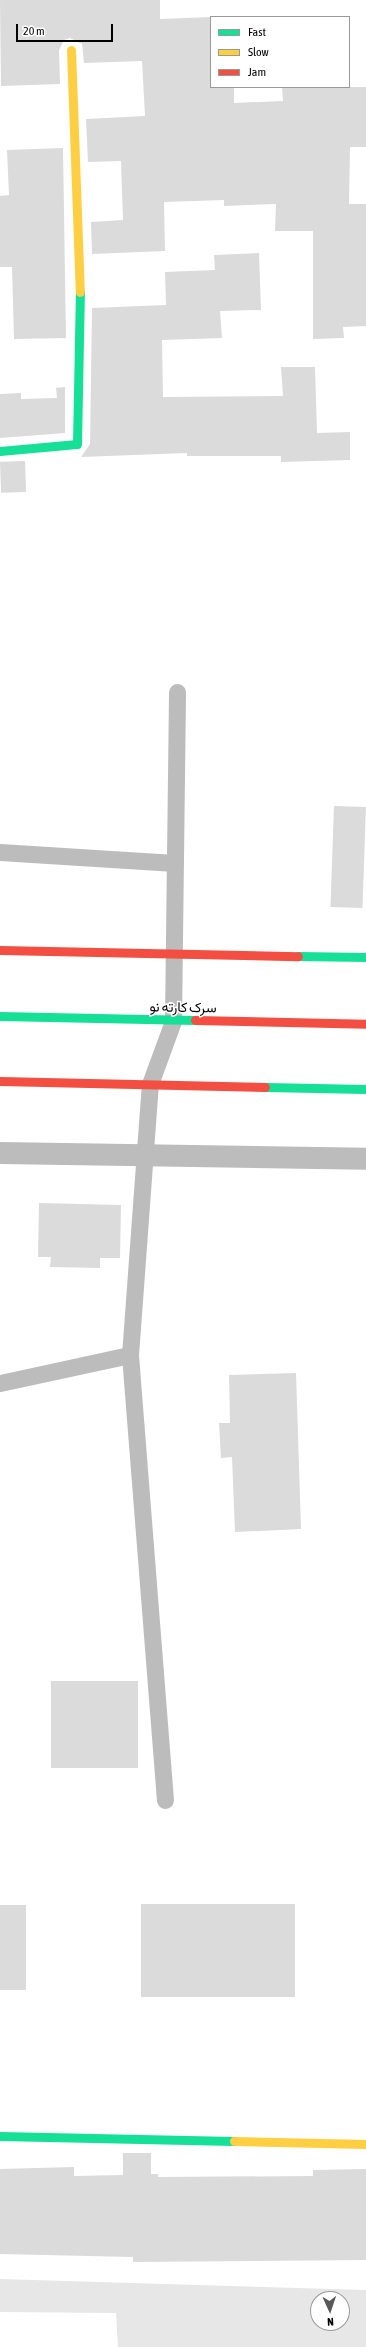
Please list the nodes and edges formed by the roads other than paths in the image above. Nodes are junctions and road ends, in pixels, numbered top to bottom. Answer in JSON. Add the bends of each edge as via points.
{"nodes":[{"id":1,"x":71,"y":50,"type":"dead end"},
{"id":2,"x":0,"y":451,"type":"edge"},
{"id":3,"x":177,"y":692,"type":"dead end"},
{"id":4,"x":0,"y":852,"type":"edge"},
{"id":5,"x":174,"y":863,"type":"junction"},
{"id":6,"x":0,"y":950,"type":"edge"},
{"id":7,"x":174,"y":955,"type":"junction"},
{"id":8,"x":366,"y":957,"type":"edge"},
{"id":9,"x":0,"y":1016,"type":"edge"},
{"id":10,"x":172,"y":1021,"type":"junction"},
{"id":11,"x":366,"y":1024,"type":"edge"},
{"id":12,"x":0,"y":1081,"type":"edge"},
{"id":13,"x":150,"y":1084,"type":"junction"},
{"id":14,"x":366,"y":1089,"type":"edge"},
{"id":15,"x":0,"y":1153,"type":"edge"},
{"id":16,"x":143,"y":1156,"type":"junction"},
{"id":17,"x":366,"y":1160,"type":"edge"},
{"id":18,"x":130,"y":1355,"type":"junction"},
{"id":19,"x":0,"y":1383,"type":"edge"},
{"id":20,"x":165,"y":1800,"type":"dead end"},
{"id":21,"x":0,"y":2136,"type":"edge"},
{"id":22,"x":366,"y":2144,"type":"edge"}],
"edges":[{"from":1,"to":2,"type":"main road","via":[[80,266],[77,444]]},
{"from":3,"to":5,"type":"lane"},
{"from":4,"to":5,"type":"lane"},
{"from":5,"to":7,"type":"lane"},
{"from":6,"to":7,"type":"main road"},
{"from":7,"to":8,"type":"main road"},
{"from":7,"to":10,"type":"lane"},
{"from":9,"to":10,"type":"main road","name":"سرک کارته نو"},
{"from":10,"to":11,"type":"main road","name":"سرک کارته نو"},
{"from":10,"to":13,"type":"lane"},
{"from":12,"to":13,"type":"main road"},
{"from":13,"to":14,"type":"main road"},
{"from":13,"to":16,"type":"lane"},
{"from":15,"to":16,"type":"street"},
{"from":16,"to":17,"type":"street"},
{"from":16,"to":18,"type":"lane"},
{"from":18,"to":19,"type":"lane"},
{"from":18,"to":20,"type":"lane"},
{"from":21,"to":22,"type":"main road"}]}
